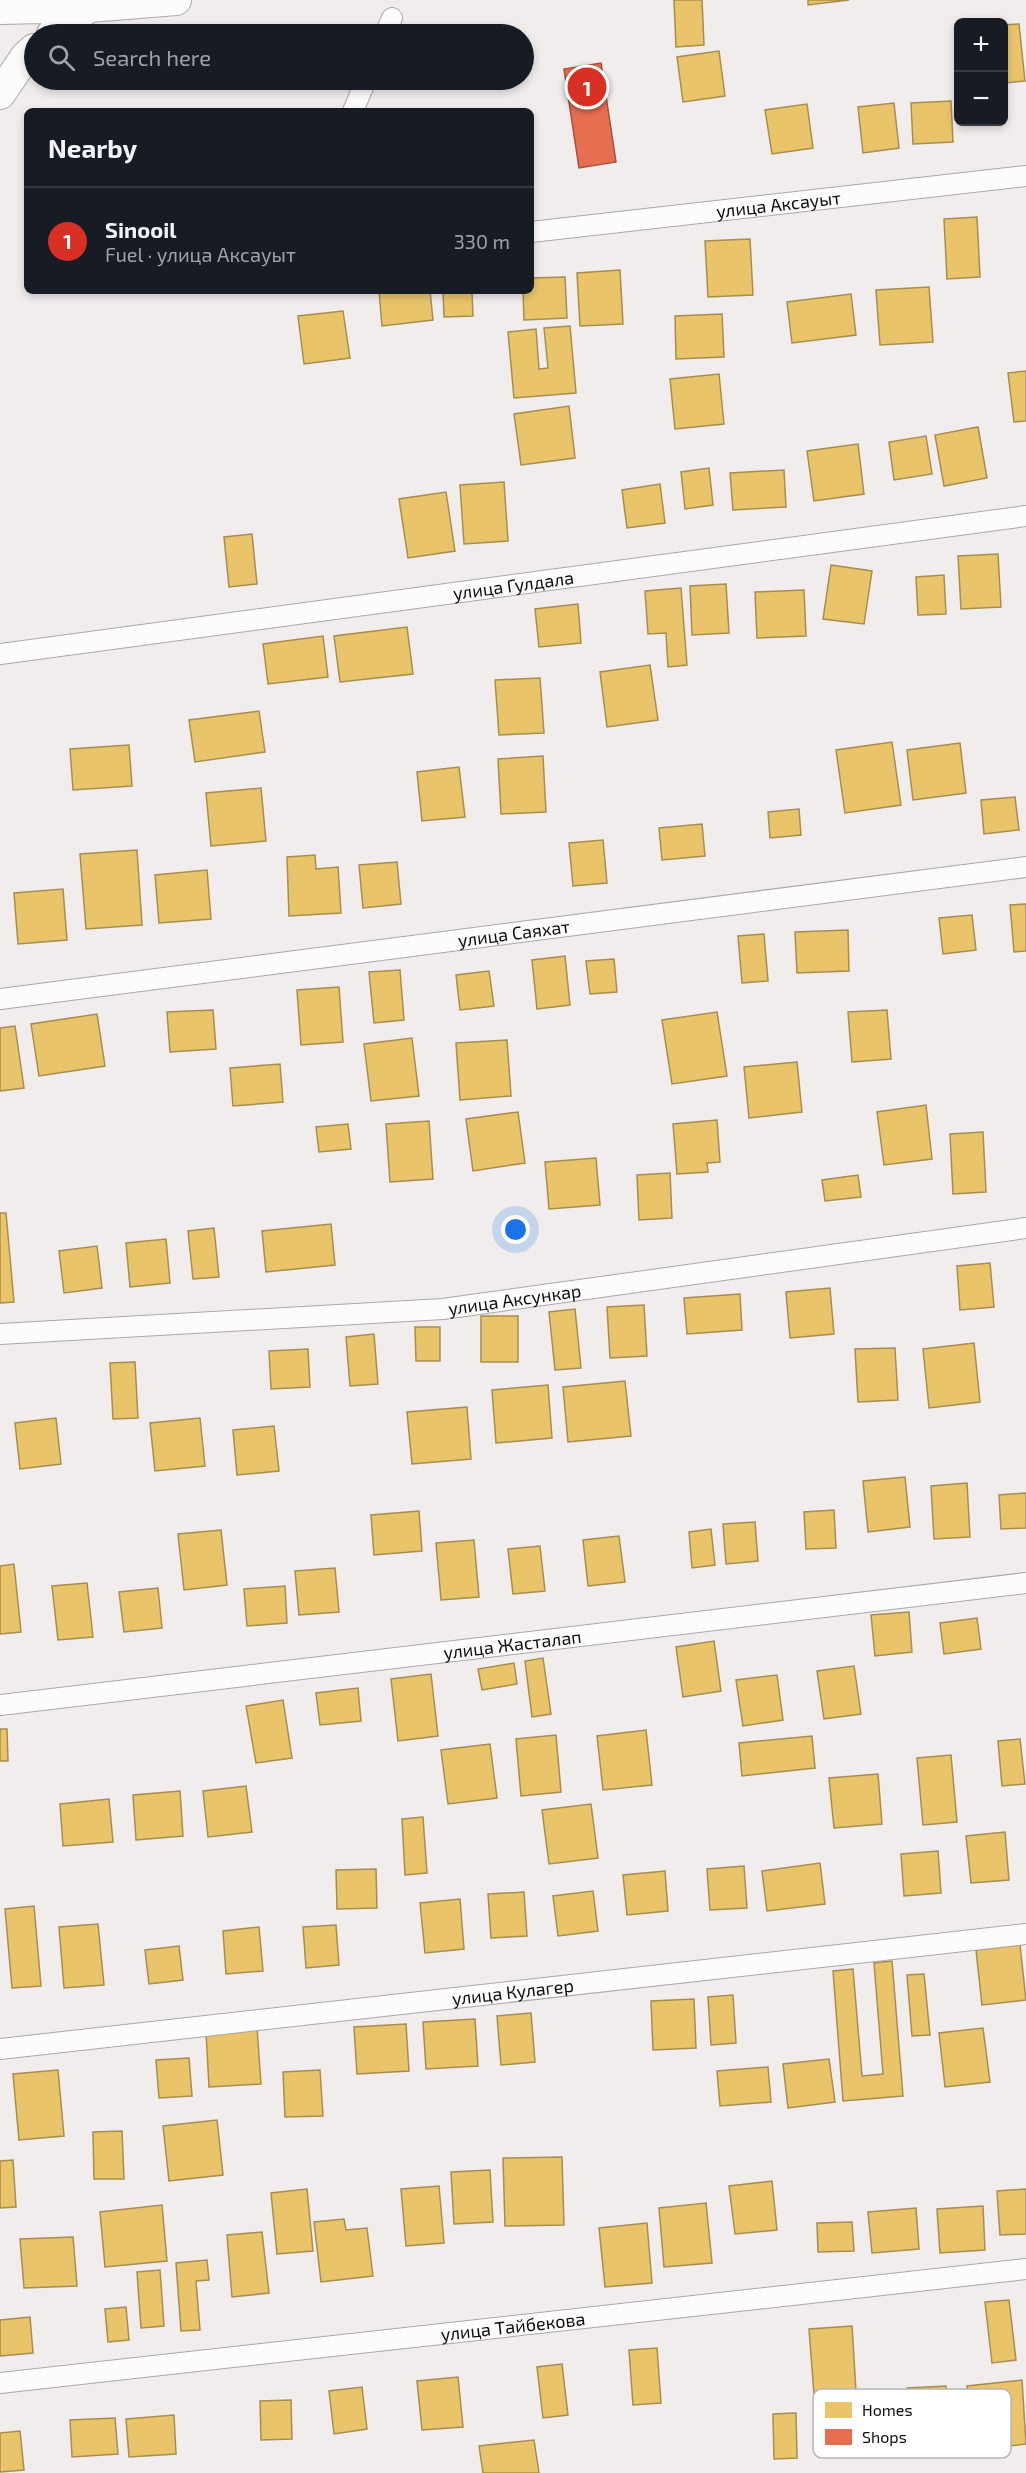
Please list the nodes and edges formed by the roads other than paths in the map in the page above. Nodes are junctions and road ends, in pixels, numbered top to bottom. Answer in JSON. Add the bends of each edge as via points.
{"nodes":[{"id":1,"x":176,"y":0,"type":"edge"},
{"id":2,"x":89,"y":7,"type":"junction"},
{"id":3,"x":0,"y":9,"type":"edge"},
{"id":4,"x":66,"y":24,"type":"edge"},
{"id":5,"x":24,"y":59,"type":"edge"},
{"id":6,"x":362,"y":90,"type":"edge"},
{"id":7,"x":0,"y":94,"type":"edge"},
{"id":8,"x":354,"y":108,"type":"edge"},
{"id":9,"x":1026,"y":176,"type":"edge"},
{"id":10,"x":534,"y":232,"type":"edge"},
{"id":11,"x":1026,"y":516,"type":"edge"},
{"id":12,"x":0,"y":654,"type":"edge"},
{"id":13,"x":1026,"y":867,"type":"edge"},
{"id":14,"x":0,"y":999,"type":"edge"},
{"id":15,"x":1026,"y":1228,"type":"edge"},
{"id":16,"x":0,"y":1334,"type":"edge"},
{"id":17,"x":1026,"y":1583,"type":"edge"},
{"id":18,"x":0,"y":1705,"type":"edge"},
{"id":19,"x":1026,"y":1934,"type":"edge"},
{"id":20,"x":0,"y":2049,"type":"edge"},
{"id":21,"x":1026,"y":2269,"type":"edge"},
{"id":22,"x":0,"y":2383,"type":"edge"}],
"edges":[{"from":1,"to":2,"type":"main road"},
{"from":2,"to":3,"type":"main road"},
{"from":2,"to":4,"type":"main road"},
{"from":5,"to":7,"type":"main road"},
{"from":6,"to":8,"type":"street"},
{"from":9,"to":10,"type":"street","name":"улица Аксауыт"},
{"from":11,"to":12,"type":"street","name":"улица Гулдала"},
{"from":13,"to":14,"type":"street","name":"улица Саяхат"},
{"from":15,"to":16,"type":"street","name":"улица Аксункар","via":[[443,1309]]},
{"from":17,"to":18,"type":"street","name":"улица Жасталап"},
{"from":19,"to":20,"type":"street","name":"улица Кулагер"},
{"from":21,"to":22,"type":"street","name":"улица Тайбекова"}]}
